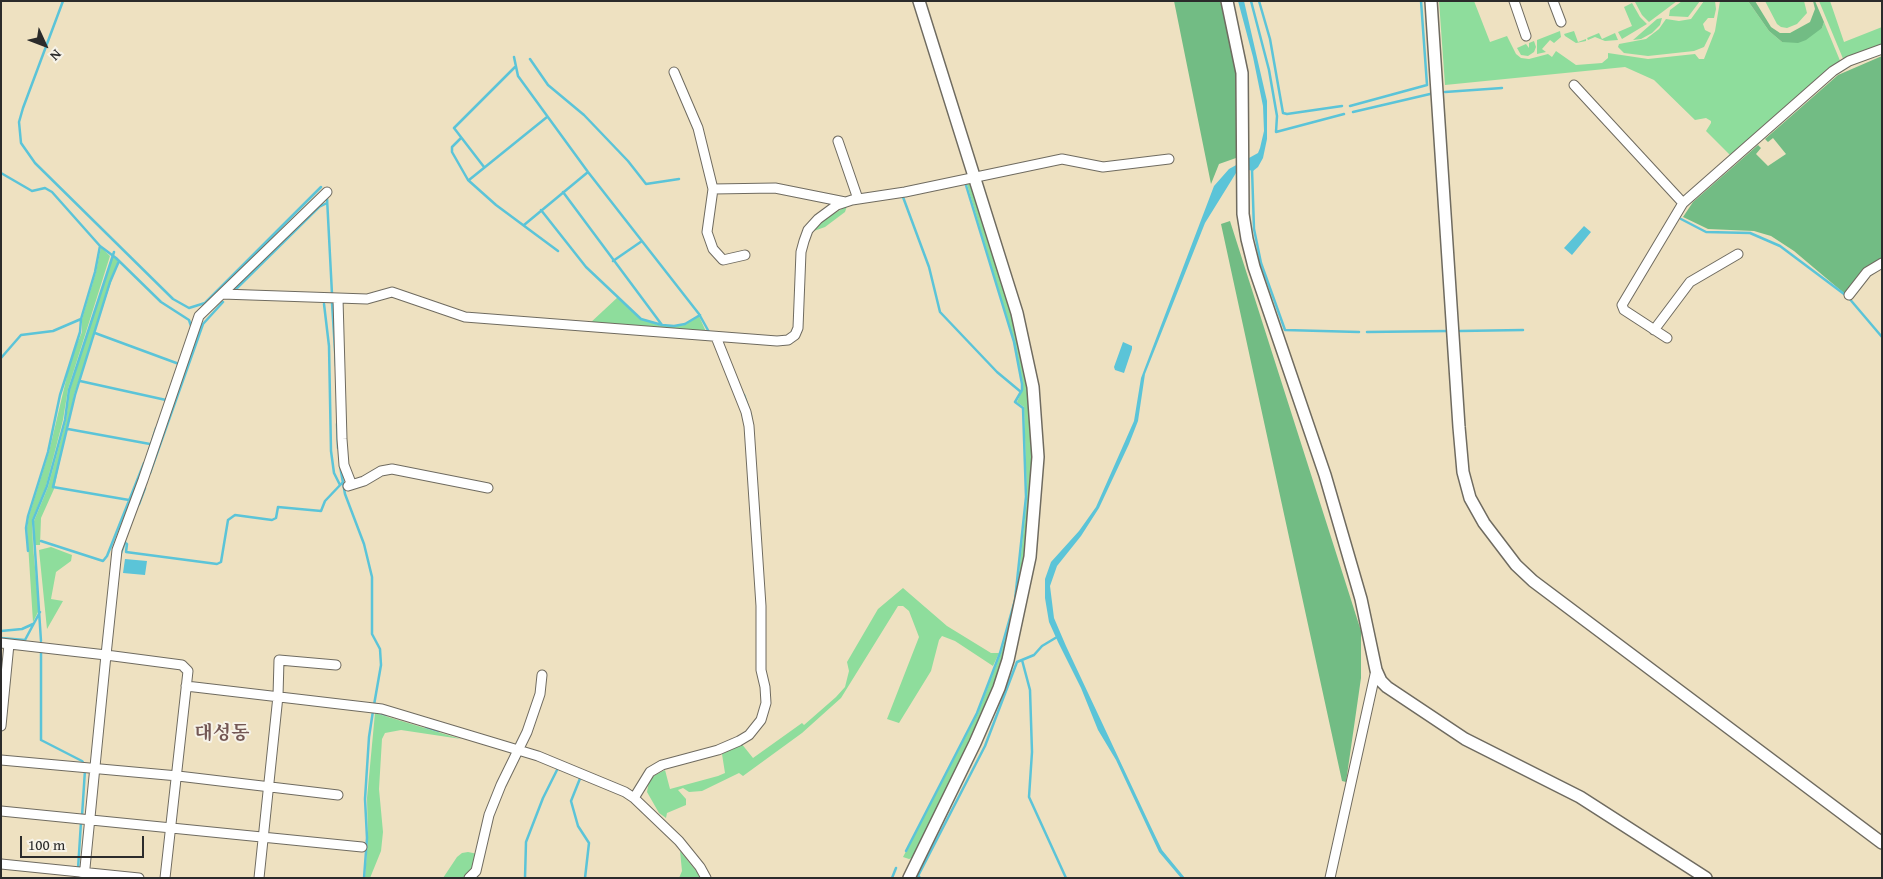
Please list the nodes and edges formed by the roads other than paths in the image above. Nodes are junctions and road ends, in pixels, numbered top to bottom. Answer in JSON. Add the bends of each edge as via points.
{"nodes":[{"id":1,"x":919,"y":1,"type":"edge"},
{"id":2,"x":1227,"y":1,"type":"edge"},
{"id":3,"x":1431,"y":1,"type":"edge"},
{"id":4,"x":1514,"y":1,"type":"edge"},
{"id":5,"x":1553,"y":1,"type":"edge"},
{"id":6,"x":1561,"y":22,"type":"dead end"},
{"id":7,"x":1526,"y":36,"type":"dead end"},
{"id":8,"x":1882,"y":49,"type":"edge"},
{"id":9,"x":674,"y":72,"type":"dead end"},
{"id":10,"x":1574,"y":86,"type":"dead end"},
{"id":11,"x":838,"y":141,"type":"dead end"},
{"id":12,"x":1169,"y":159,"type":"dead end"},
{"id":13,"x":974,"y":176,"type":"junction"},
{"id":14,"x":713,"y":188,"type":"junction"},
{"id":15,"x":327,"y":192,"type":"dead end"},
{"id":16,"x":858,"y":199,"type":"junction"},
{"id":17,"x":845,"y":202,"type":"junction"},
{"id":18,"x":1683,"y":203,"type":"junction"},
{"id":19,"x":1738,"y":254,"type":"dead end"},
{"id":20,"x":744,"y":255,"type":"dead end"},
{"id":21,"x":1882,"y":263,"type":"edge"},
{"id":22,"x":222,"y":294,"type":"junction"},
{"id":23,"x":1849,"y":295,"type":"dead end"},
{"id":24,"x":338,"y":299,"type":"junction"},
{"id":25,"x":1654,"y":330,"type":"junction"},
{"id":26,"x":716,"y":337,"type":"junction"},
{"id":27,"x":1667,"y":338,"type":"dead end"},
{"id":28,"x":488,"y":488,"type":"dead end"},
{"id":29,"x":5,"y":643,"type":"edge"},
{"id":30,"x":106,"y":655,"type":"junction"},
{"id":31,"x":336,"y":665,"type":"dead end"},
{"id":32,"x":1376,"y":670,"type":"junction"},
{"id":33,"x":542,"y":675,"type":"dead end"},
{"id":34,"x":186,"y":686,"type":"junction"},
{"id":35,"x":278,"y":696,"type":"junction"},
{"id":36,"x":1,"y":726,"type":"edge"},
{"id":37,"x":518,"y":750,"type":"junction"},
{"id":38,"x":1,"y":760,"type":"edge"},
{"id":39,"x":89,"y":768,"type":"junction"},
{"id":40,"x":178,"y":776,"type":"junction"},
{"id":41,"x":268,"y":787,"type":"junction"},
{"id":42,"x":338,"y":795,"type":"dead end"},
{"id":43,"x":634,"y":798,"type":"junction"},
{"id":44,"x":1,"y":811,"type":"edge"},
{"id":45,"x":84,"y":819,"type":"junction"},
{"id":46,"x":172,"y":827,"type":"junction"},
{"id":47,"x":263,"y":838,"type":"junction"},
{"id":48,"x":1882,"y":843,"type":"edge"},
{"id":49,"x":362,"y":847,"type":"dead end"},
{"id":50,"x":1,"y":864,"type":"edge"},
{"id":51,"x":81,"y":874,"type":"edge"},
{"id":52,"x":139,"y":878,"type":"edge"},
{"id":53,"x":165,"y":878,"type":"edge"},
{"id":54,"x":260,"y":878,"type":"edge"},
{"id":55,"x":469,"y":878,"type":"edge"},
{"id":56,"x":706,"y":878,"type":"edge"},
{"id":57,"x":909,"y":878,"type":"edge"},
{"id":58,"x":1330,"y":878,"type":"edge"},
{"id":59,"x":1706,"y":878,"type":"edge"}],
"edges":[{"from":1,"to":13,"type":"street"},
{"from":2,"to":32,"type":"street","via":[[1242,73],[1242,214],[1254,267],[1325,475],[1361,599]]},
{"from":3,"to":48,"type":"street","via":[[1459,427],[1470,498],[1484,523],[1516,565],[1532,580]]},
{"from":4,"to":7,"type":"street"},
{"from":5,"to":6,"type":"street"},
{"from":8,"to":18,"type":"street","via":[[1841,65]]},
{"from":9,"to":14,"type":"street","via":[[698,128]]},
{"from":10,"to":18,"type":"street"},
{"from":11,"to":16,"type":"street"},
{"from":12,"to":13,"type":"street","via":[[1103,167],[1062,159]]},
{"from":13,"to":16,"type":"street"},
{"from":13,"to":57,"type":"street","via":[[1017,313],[1033,388],[1038,457],[1034,518],[1020,612],[999,688]]},
{"from":14,"to":17,"type":"street","via":[[775,188]]},
{"from":14,"to":20,"type":"street","via":[[707,232],[713,249],[723,260]]},
{"from":15,"to":22,"type":"street"},
{"from":16,"to":17,"type":"street"},
{"from":17,"to":26,"type":"street","via":[[826,211],[808,230],[801,252],[795,335],[777,342]]},
{"from":18,"to":25,"type":"street","via":[[1622,305],[1624,310]]},
{"from":19,"to":25,"type":"street","via":[[1690,282]]},
{"from":21,"to":23,"type":"street","via":[[1867,272]]},
{"from":22,"to":24,"type":"street"},
{"from":22,"to":30,"type":"street","via":[[200,316],[195,327],[117,550]]},
{"from":24,"to":26,"type":"street","via":[[367,299],[392,292],[465,317]]},
{"from":24,"to":28,"type":"street","via":[[342,439],[344,465],[350,484],[392,469]]},
{"from":25,"to":27,"type":"street"},
{"from":26,"to":43,"type":"street","via":[[749,426],[761,606],[761,670],[766,703],[761,720],[740,741],[650,772]]},
{"from":29,"to":30,"type":"street"},
{"from":29,"to":36,"type":"street"},
{"from":30,"to":34,"type":"street","via":[[182,665],[188,671]]},
{"from":30,"to":39,"type":"street"},
{"from":31,"to":35,"type":"street","via":[[279,660]]},
{"from":32,"to":58,"type":"street"},
{"from":32,"to":59,"type":"street","via":[[1387,687],[1465,739],[1580,797]]},
{"from":33,"to":37,"type":"street","via":[[540,694]]},
{"from":34,"to":35,"type":"street"},
{"from":34,"to":40,"type":"street"},
{"from":35,"to":37,"type":"street","via":[[382,709]]},
{"from":35,"to":41,"type":"street"},
{"from":37,"to":43,"type":"street","via":[[584,774]]},
{"from":37,"to":55,"type":"street","via":[[490,815],[476,871]]},
{"from":38,"to":39,"type":"street"},
{"from":39,"to":40,"type":"street"},
{"from":39,"to":45,"type":"street"},
{"from":40,"to":41,"type":"street"},
{"from":40,"to":46,"type":"street"},
{"from":41,"to":42,"type":"street"},
{"from":41,"to":47,"type":"street"},
{"from":43,"to":56,"type":"street","via":[[678,841]]},
{"from":44,"to":45,"type":"street"},
{"from":45,"to":46,"type":"street"},
{"from":45,"to":51,"type":"street"},
{"from":46,"to":47,"type":"street"},
{"from":46,"to":53,"type":"street"},
{"from":47,"to":49,"type":"street"},
{"from":47,"to":54,"type":"street"},
{"from":50,"to":51,"type":"street"},
{"from":51,"to":52,"type":"street"}]}
